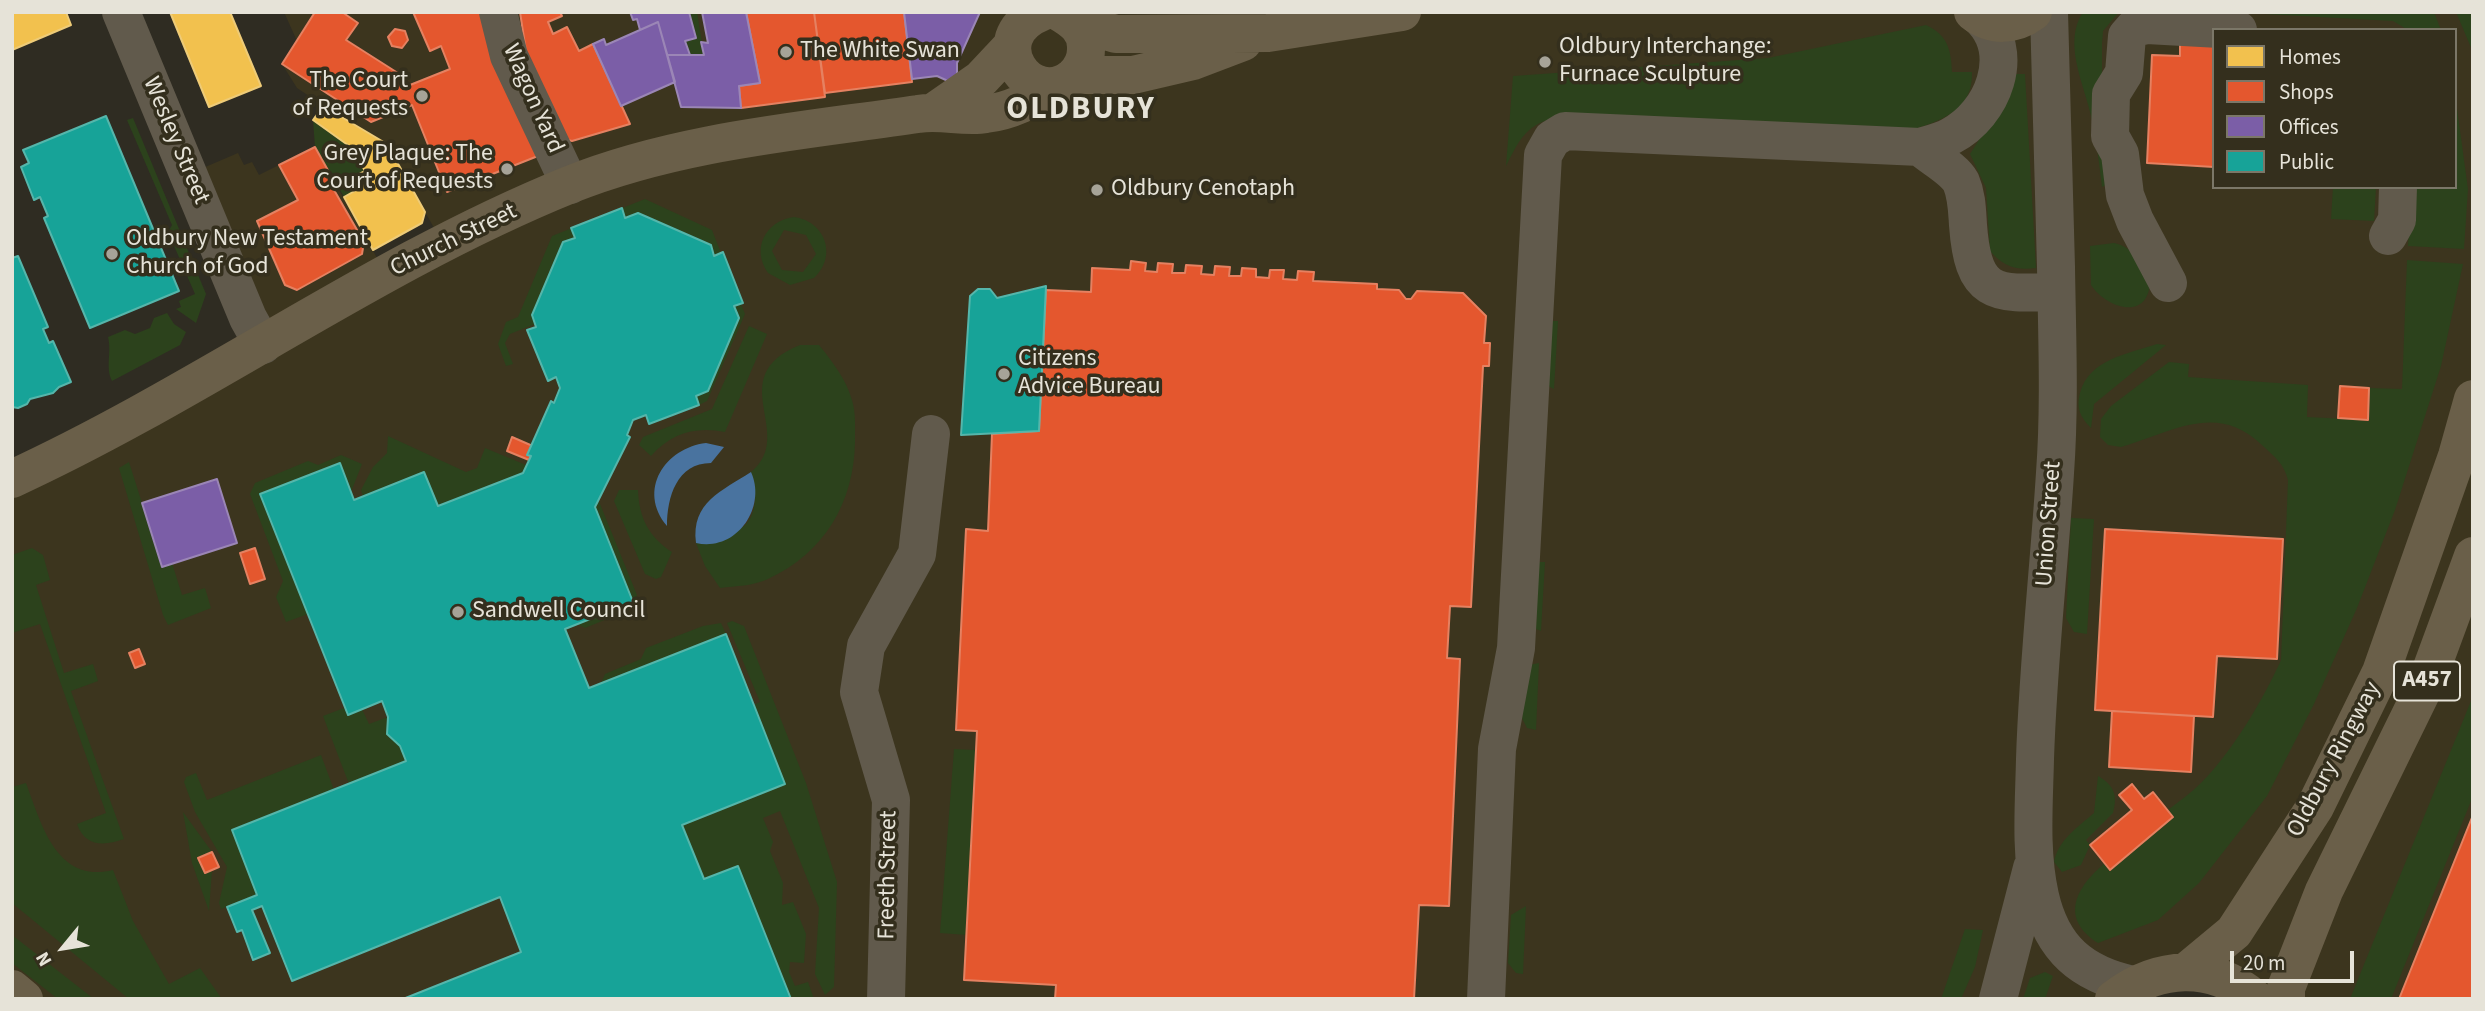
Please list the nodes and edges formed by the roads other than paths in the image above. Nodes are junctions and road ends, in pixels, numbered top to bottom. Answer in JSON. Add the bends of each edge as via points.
{"nodes":[{"id":1,"x":121,"y":12,"type":"edge"},
{"id":2,"x":498,"y":12,"type":"edge"},
{"id":3,"x":1402,"y":12,"type":"edge"},
{"id":4,"x":2033,"y":12,"type":"edge"},
{"id":5,"x":2049,"y":12,"type":"edge"},
{"id":6,"x":1976,"y":14,"type":"edge"},
{"id":7,"x":1059,"y":15,"type":"edge"},
{"id":8,"x":2212,"y":29,"type":"edge"},
{"id":9,"x":1268,"y":33,"type":"junction"},
{"id":10,"x":1012,"y":46,"type":"junction"},
{"id":11,"x":1065,"y":80,"type":"junction"},
{"id":12,"x":935,"y":111,"type":"junction"},
{"id":13,"x":1920,"y":147,"type":"junction"},
{"id":14,"x":570,"y":185,"type":"junction"},
{"id":15,"x":2399,"y":189,"type":"edge"},
{"id":16,"x":2388,"y":236,"type":"dead end"},
{"id":17,"x":2168,"y":284,"type":"dead end"},
{"id":18,"x":2056,"y":291,"type":"junction"},
{"id":19,"x":263,"y":345,"type":"junction"},
{"id":20,"x":2473,"y":399,"type":"edge"},
{"id":21,"x":931,"y":434,"type":"dead end"},
{"id":22,"x":12,"y":480,"type":"edge"},
{"id":23,"x":2473,"y":556,"type":"edge"},
{"id":24,"x":2034,"y":859,"type":"junction"},
{"id":25,"x":2187,"y":971,"type":"junction"},
{"id":26,"x":2123,"y":992,"type":"edge"},
{"id":27,"x":886,"y":999,"type":"edge"},
{"id":28,"x":1486,"y":999,"type":"edge"},
{"id":29,"x":1998,"y":999,"type":"edge"},
{"id":30,"x":2255,"y":999,"type":"edge"},
{"id":31,"x":2286,"y":999,"type":"edge"}],
"edges":[{"from":1,"to":19,"type":"street","name":"Wesley Street"},
{"from":2,"to":14,"type":"street","name":"Wagon Yard","via":[[519,81]]},
{"from":3,"to":9,"type":"main road"},
{"from":4,"to":6,"type":"main road","via":[[2004,23]]},
{"from":5,"to":18,"type":"street","name":"Union Street"},
{"from":6,"to":13,"type":"street","via":[[1989,26],[1999,59],[1994,89],[1972,121],[1951,136]]},
{"from":7,"to":9,"type":"main road","via":[[1116,34]]},
{"from":7,"to":10,"type":"main road","name":"Church Street","via":[[1026,19]]},
{"from":7,"to":11,"type":"main road","via":[[1087,47],[1085,60]]},
{"from":8,"to":17,"type":"street","via":[[2134,28],[2127,36],[2124,73],[2111,94],[2110,136],[2120,154],[2125,195]]},
{"from":9,"to":11,"type":"main road","via":[[1157,70]]},
{"from":10,"to":11,"type":"main road","via":[[1020,72],[1040,85]]},
{"from":10,"to":12,"type":"main road","name":"Church Street","via":[[981,79]]},
{"from":11,"to":12,"type":"main road","name":"Church Street","via":[[1026,103],[985,115]]},
{"from":12,"to":14,"type":"main road","name":"Church Street","via":[[659,156]]},
{"from":13,"to":18,"type":"street","via":[[1959,179],[1966,199],[1972,263],[1981,280],[1998,291]]},
{"from":13,"to":28,"type":"street","via":[[1566,131],[1552,139],[1543,155],[1516,648],[1497,749]]},
{"from":14,"to":19,"type":"main road","name":"Church Street","via":[[443,244]]},
{"from":15,"to":16,"type":"street","via":[[2398,220]]},
{"from":18,"to":24,"type":"street","name":"Union Street","via":[[2056,472],[2038,679]]},
{"from":19,"to":22,"type":"main road","name":"Church Street"},
{"from":20,"to":25,"type":"main road","name":"Oldbury Ringway","via":[[2381,671],[2315,807],[2234,932]]},
{"from":21,"to":27,"type":"street","name":"Freeth Street","via":[[917,554],[866,646],[859,692],[891,800]]},
{"from":23,"to":31,"type":"main road","name":"Oldbury Ringway","number":"A457","via":[[2427,681],[2324,891],[2286,988]]},
{"from":24,"to":26,"type":"street","name":"Union Street","via":[[2051,929],[2087,969]]},
{"from":24,"to":29,"type":"street"},
{"from":25,"to":26,"type":"main road","name":"Oldbury Ringway","via":[[2160,974]]},
{"from":25,"to":30,"type":"main road","name":"Oldbury Ringway","via":[[2223,978]]}]}
